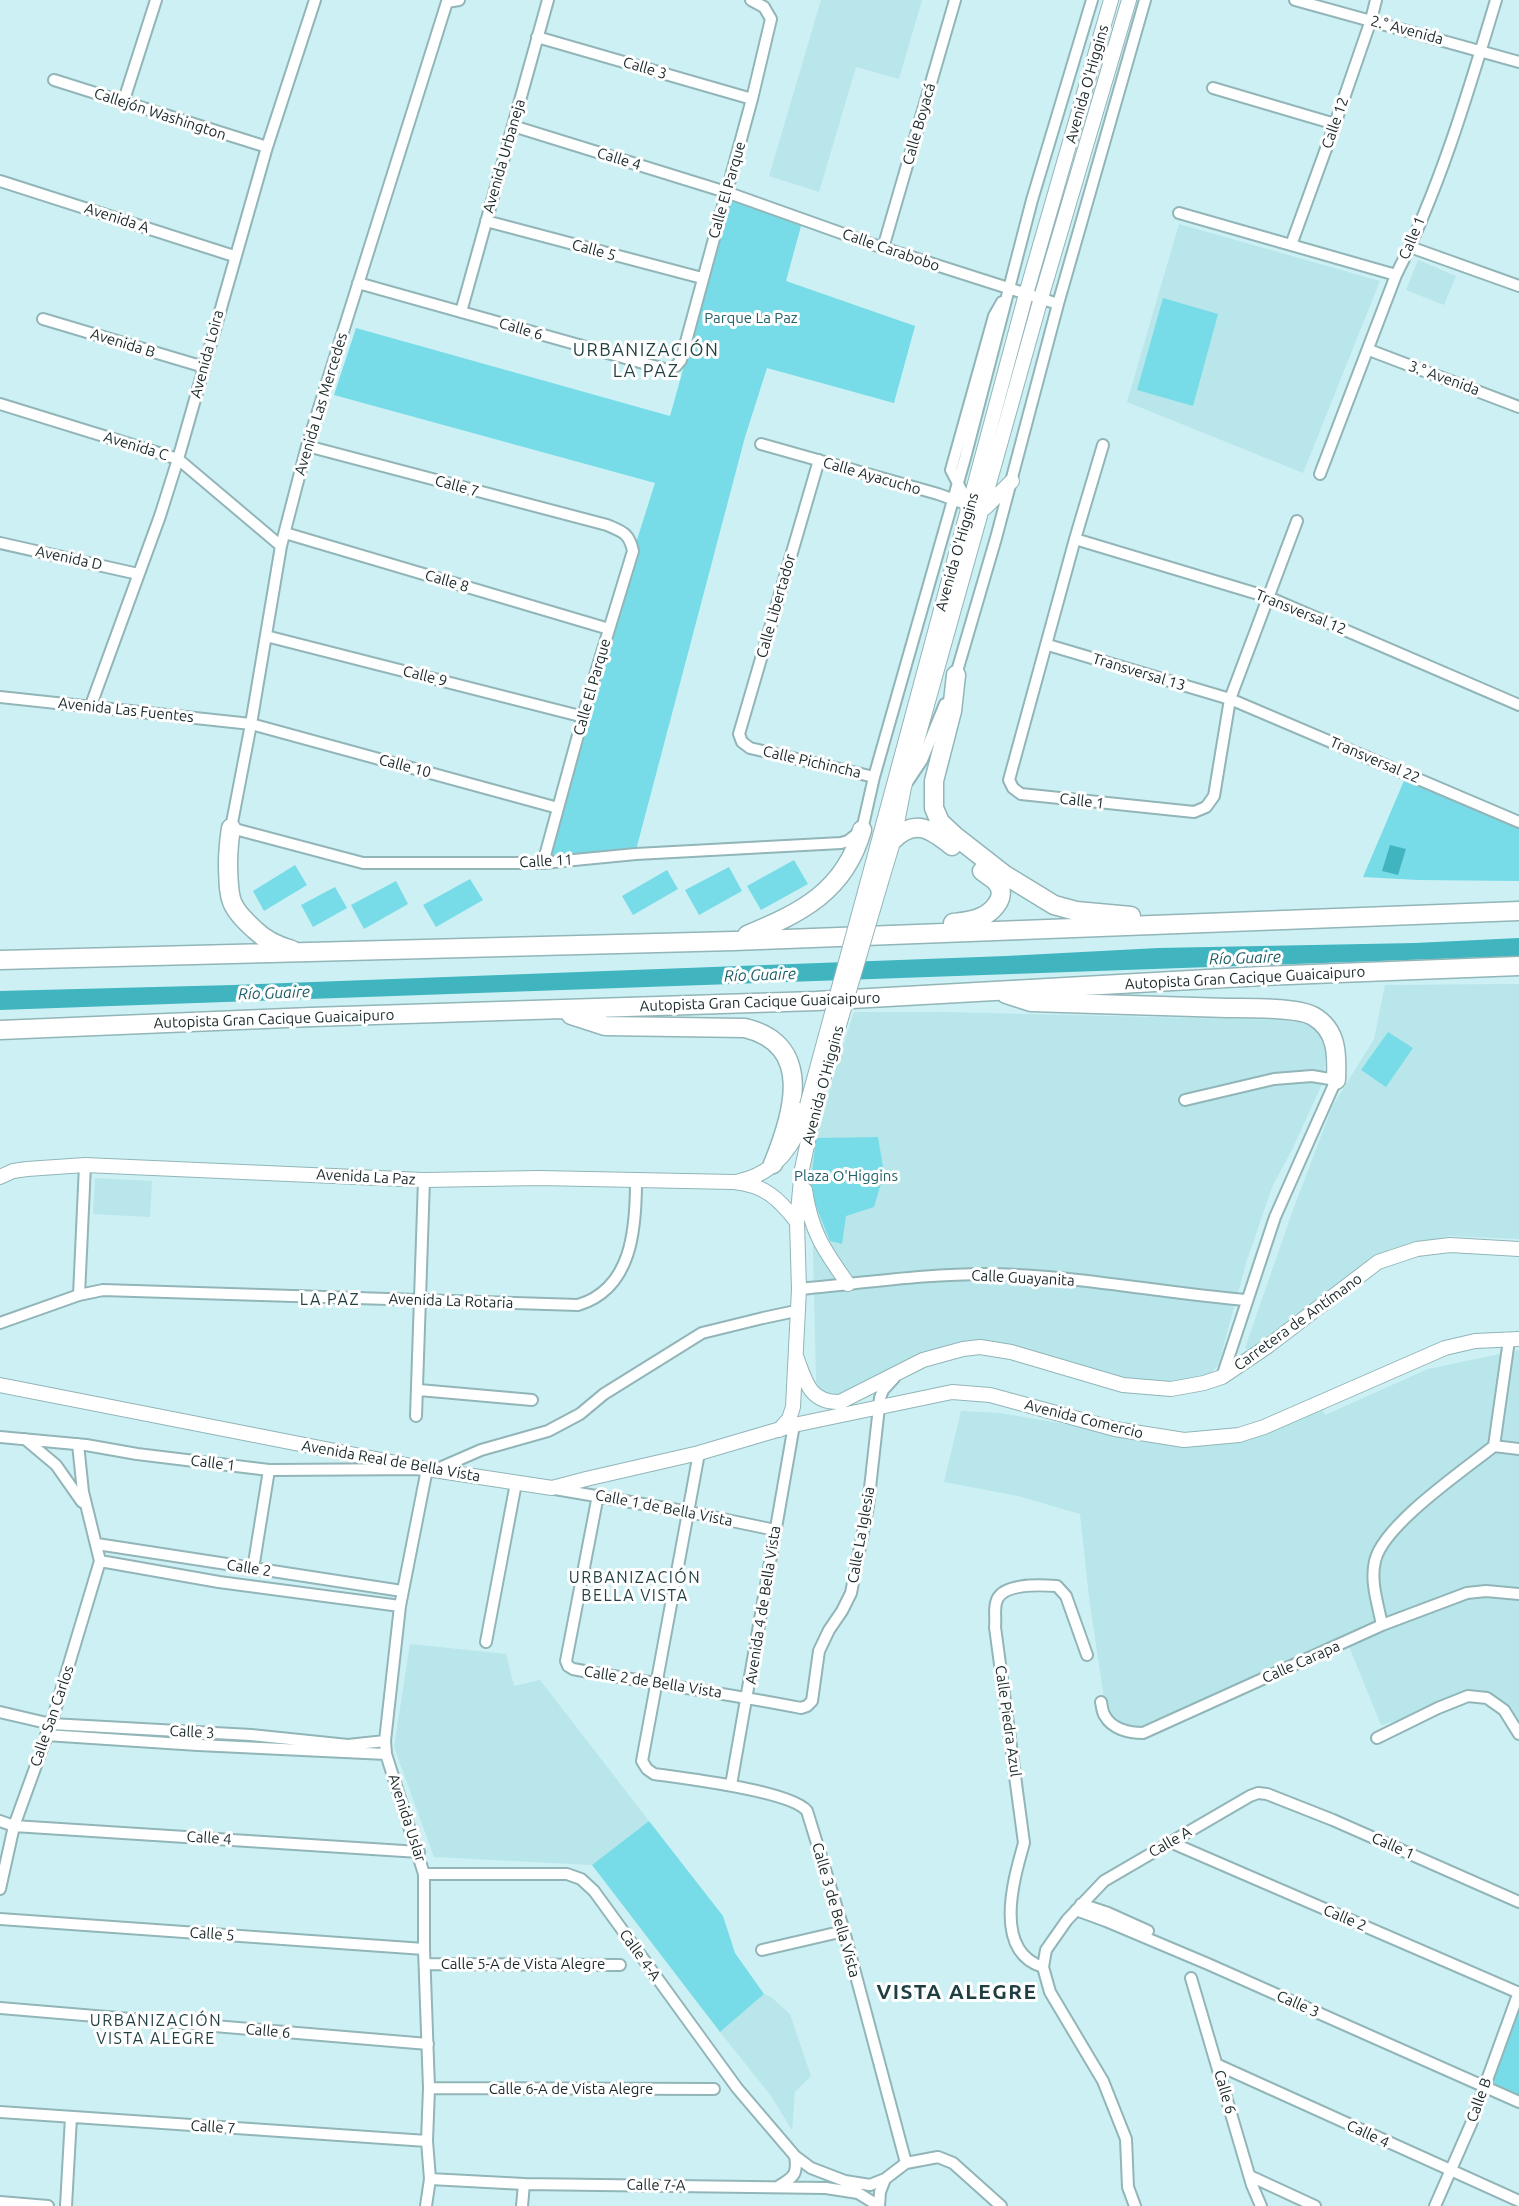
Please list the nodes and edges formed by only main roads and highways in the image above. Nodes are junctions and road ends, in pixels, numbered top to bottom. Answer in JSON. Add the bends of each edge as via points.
{"nodes":[{"id":1,"x":1111,"y":0,"type":"edge"},
{"id":2,"x":1129,"y":0,"type":"edge"},
{"id":3,"x":1012,"y":481,"type":"road end"},
{"id":4,"x":983,"y":509,"type":"junction"},
{"id":5,"x":956,"y":675,"type":"road end"},
{"id":6,"x":231,"y":828,"type":"road end"},
{"id":7,"x":861,"y":830,"type":"road end"},
{"id":8,"x":894,"y":839,"type":"junction"},
{"id":9,"x":875,"y":879,"type":"junction"},
{"id":10,"x":1519,"y":911,"type":"edge"},
{"id":11,"x":1173,"y":925,"type":"junction"},
{"id":12,"x":910,"y":933,"type":"junction"},
{"id":13,"x":734,"y":941,"type":"junction"},
{"id":14,"x":305,"y":953,"type":"junction"},
{"id":15,"x":0,"y":960,"type":"edge"},
{"id":16,"x":1519,"y":966,"type":"edge"},
{"id":17,"x":996,"y":991,"type":"junction"},
{"id":18,"x":558,"y":1011,"type":"junction"},
{"id":19,"x":0,"y":1030,"type":"edge"},
{"id":20,"x":1336,"y":1080,"type":"road end"},
{"id":21,"x":811,"y":1106,"type":"junction"},
{"id":22,"x":773,"y":1164,"type":"junction"},
{"id":23,"x":802,"y":1169,"type":"junction"},
{"id":24,"x":0,"y":1178,"type":"edge"},
{"id":25,"x":734,"y":1182,"type":"junction"},
{"id":26,"x":797,"y":1222,"type":"junction"},
{"id":27,"x":1519,"y":1249,"type":"edge"},
{"id":28,"x":848,"y":1284,"type":"road end"},
{"id":29,"x":1514,"y":1339,"type":"edge"},
{"id":30,"x":796,"y":1356,"type":"junction"},
{"id":31,"x":903,"y":1369,"type":"joint"},
{"id":32,"x":0,"y":1385,"type":"edge"},
{"id":33,"x":779,"y":1430,"type":"junction"}],
"edges":[{"from":1,"to":9,"type":"main road","name":"Avenida O'Higgins","via":[[969,505]]},
{"from":2,"to":4,"type":"main road","name":"Avenida O'Higgins"},
{"from":3,"to":4,"type":"main road"},
{"from":4,"to":8,"type":"main road","name":"Avenida O'Higgins","via":[[904,786]]},
{"from":5,"to":11,"type":"highway","via":[[952,711],[934,781],[934,808],[940,822],[1005,875],[1054,905],[1076,911],[1144,916]]},
{"from":6,"to":14,"type":"highway","via":[[227,883],[236,910],[272,942]]},
{"from":7,"to":13,"type":"highway","via":[[853,856],[815,900],[786,919]]},
{"from":8,"to":9,"type":"main road","name":"Avenida O'Higgins"},
{"from":8,"to":12,"type":"highway","via":[[909,828],[931,831],[1002,890],[995,908],[982,917]]},
{"from":9,"to":21,"type":"main road","name":"Avenida O'Higgins","bridge":true},
{"from":10,"to":11,"type":"highway"},
{"from":11,"to":12,"type":"highway"},
{"from":12,"to":13,"type":"highway"},
{"from":13,"to":14,"type":"highway"},
{"from":14,"to":15,"type":"highway"},
{"from":16,"to":17,"type":"highway","name":"Autopista Gran Cacique Guaicaipuro"},
{"from":17,"to":18,"type":"highway","name":"Autopista Gran Cacique Guaicaipuro"},
{"from":17,"to":20,"type":"highway","via":[[1031,1002],[1305,1013],[1332,1036]]},
{"from":18,"to":19,"type":"highway","name":"Autopista Gran Cacique Guaicaipuro"},
{"from":18,"to":22,"type":"highway","via":[[605,1026],[745,1028],[772,1040],[788,1056],[792,1091],[788,1122]]},
{"from":21,"to":22,"type":"main road","name":"Avenida La Paz","via":[[795,1141]]},
{"from":21,"to":23,"type":"main road","name":"Avenida O'Higgins"},
{"from":22,"to":25,"type":"main road","name":"Avenida La Paz","via":[[749,1179]]},
{"from":23,"to":26,"type":"main road","name":"Avenida O'Higgins"},
{"from":23,"to":28,"type":"main road","via":[[816,1236]]},
{"from":24,"to":25,"type":"main road","name":"Avenida La Paz","via":[[13,1171],[85,1165],[424,1180]]},
{"from":25,"to":26,"type":"main road","name":"Avenida La Paz","via":[[765,1191]]},
{"from":26,"to":30,"type":"main road","name":"Avenida O'Higgins"},
{"from":27,"to":31,"type":"main road","name":"Carretera de Antímano","via":[[1450,1245],[1417,1249],[1378,1262],[1268,1346],[1222,1377],[1204,1383],[1172,1389],[1123,1386],[1011,1352],[980,1347],[963,1348]]},
{"from":29,"to":33,"type":"main road","name":"Avenida Comercio","via":[[1475,1341],[1445,1348],[1239,1435],[1184,1440],[1135,1434],[990,1395],[952,1392]]},
{"from":30,"to":31,"type":"main road","name":"Avenida O'Higgins","via":[[811,1392],[830,1403],[840,1402]]},
{"from":30,"to":33,"type":"main road","name":"Avenida O'Higgins","via":[[792,1414]]},
{"from":32,"to":33,"type":"main road","name":"Avenida Real de Bella Vista","via":[[431,1470],[552,1488]]}]}
